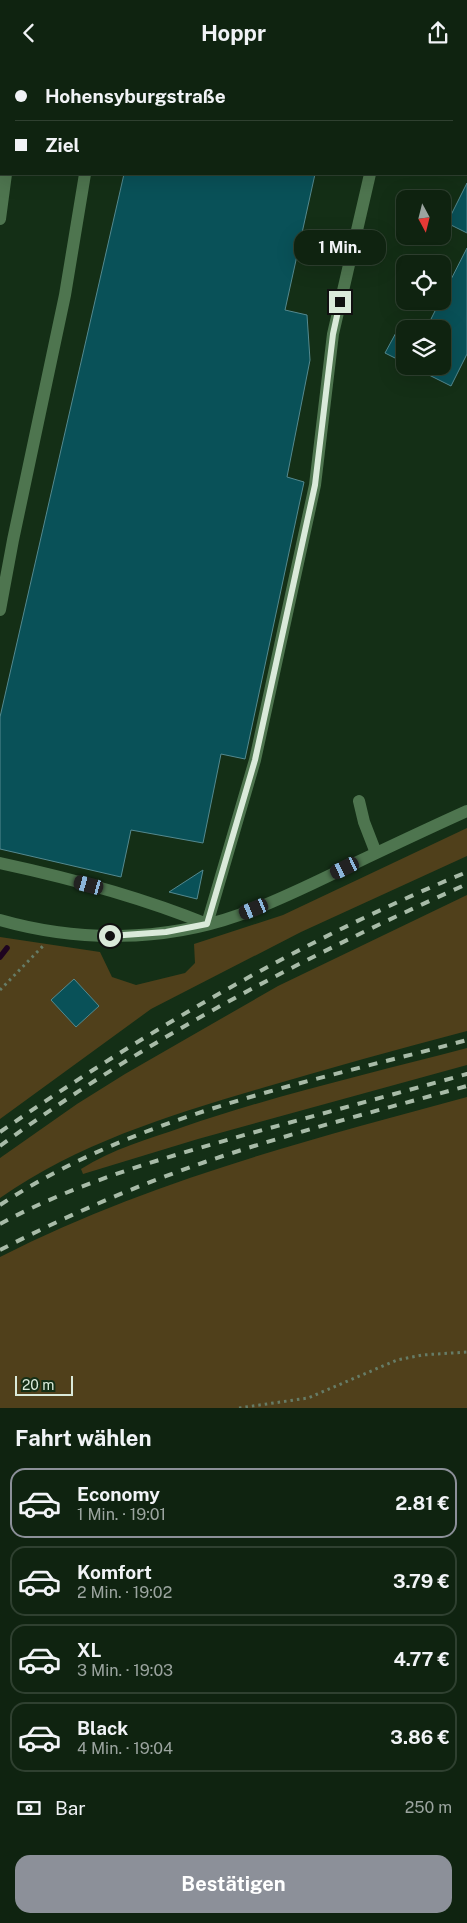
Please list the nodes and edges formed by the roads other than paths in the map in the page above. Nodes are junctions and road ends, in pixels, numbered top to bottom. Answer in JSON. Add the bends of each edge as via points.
{"nodes":[{"id":1,"x":6,"y":175,"type":"edge"},
{"id":2,"x":85,"y":175,"type":"edge"},
{"id":3,"x":370,"y":175,"type":"edge"},
{"id":4,"x":0,"y":219,"type":"edge"},
{"id":5,"x":0,"y":610,"type":"edge"},
{"id":6,"x":359,"y":801,"type":"dead end"},
{"id":7,"x":467,"y":811,"type":"edge"},
{"id":8,"x":376,"y":853,"type":"junction"},
{"id":9,"x":0,"y":863,"type":"edge"},
{"id":10,"x":0,"y":920,"type":"edge"},
{"id":11,"x":207,"y":924,"type":"junction"}],
"edges":[{"from":1,"to":4,"type":"street"},
{"from":2,"to":5,"type":"street","via":[[65,295]]},
{"from":3,"to":11,"type":"street","via":[[333,334],[315,485],[255,760]]},
{"from":6,"to":8,"type":"street"},
{"from":7,"to":8,"type":"street"},
{"from":8,"to":11,"type":"street","via":[[300,890],[239,915]]},
{"from":9,"to":11,"type":"street","via":[[161,905]]},
{"from":10,"to":11,"type":"street","via":[[83,936],[166,932]]}]}
